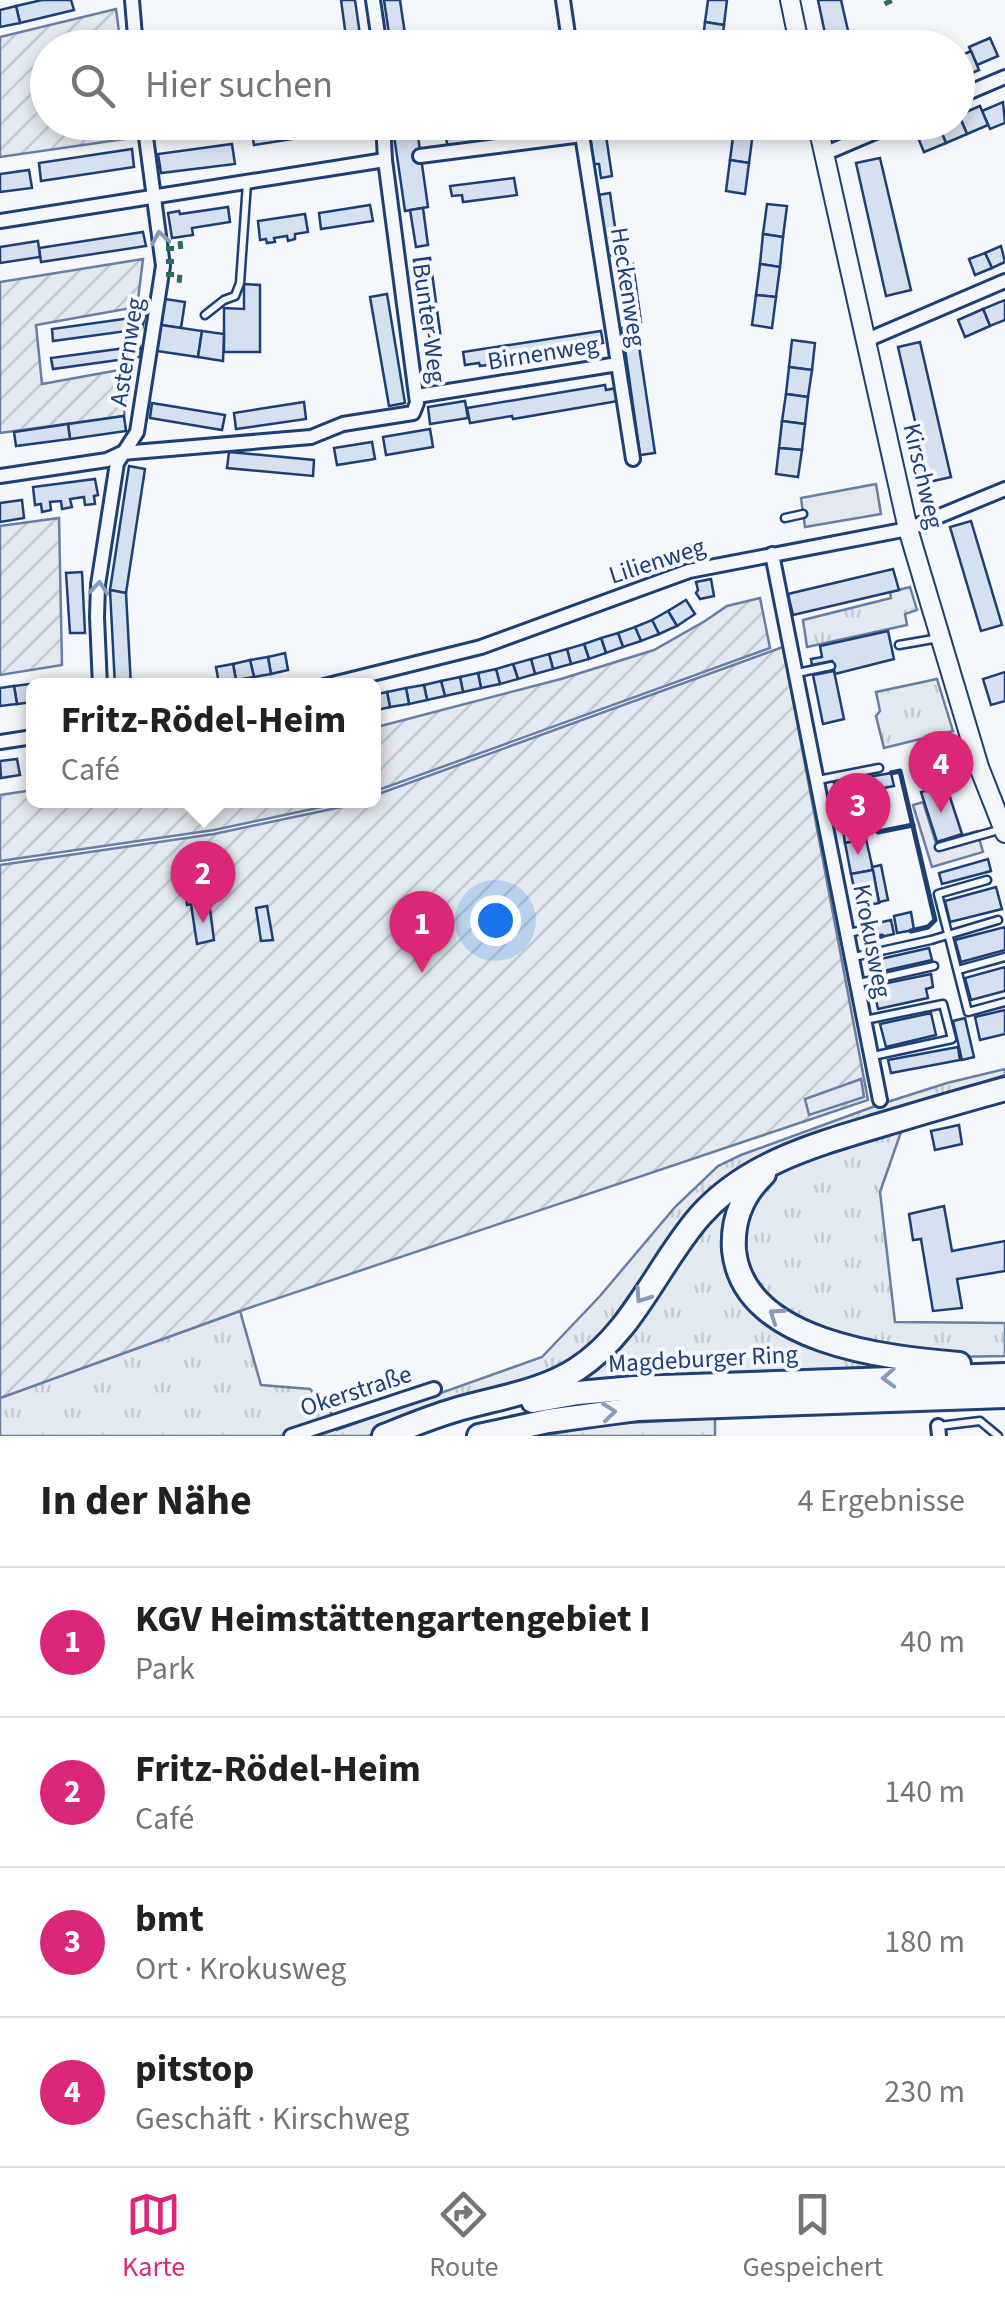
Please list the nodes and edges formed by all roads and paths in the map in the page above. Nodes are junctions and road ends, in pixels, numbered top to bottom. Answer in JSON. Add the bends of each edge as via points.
{"nodes":[{"id":1,"x":132,"y":0,"type":"edge"},
{"id":2,"x":373,"y":0,"type":"edge"},
{"id":3,"x":563,"y":0,"type":"edge"},
{"id":4,"x":790,"y":0,"type":"edge"},
{"id":5,"x":134,"y":30,"type":"edge"},
{"id":6,"x":377,"y":30,"type":"edge"},
{"id":7,"x":567,"y":30,"type":"edge"},
{"id":8,"x":796,"y":30,"type":"edge"},
{"id":9,"x":1005,"y":77,"type":"edge"},
{"id":10,"x":975,"y":90,"type":"edge"},
{"id":11,"x":146,"y":140,"type":"edge"},
{"id":12,"x":384,"y":140,"type":"edge"},
{"id":13,"x":515,"y":140,"type":"edge"},
{"id":14,"x":583,"y":140,"type":"edge"},
{"id":15,"x":821,"y":140,"type":"edge"},
{"id":16,"x":857,"y":140,"type":"edge"},
{"id":17,"x":824,"y":154,"type":"junction"},
{"id":18,"x":420,"y":156,"type":"dead end"},
{"id":19,"x":385,"y":160,"type":"junction"},
{"id":20,"x":247,"y":183,"type":"junction"},
{"id":21,"x":154,"y":198,"type":"junction"},
{"id":22,"x":0,"y":221,"type":"edge"},
{"id":23,"x":1005,"y":281,"type":"edge"},
{"id":24,"x":205,"y":315,"type":"dead end"},
{"id":25,"x":866,"y":340,"type":"junction"},
{"id":26,"x":618,"y":364,"type":"junction"},
{"id":27,"x":416,"y":396,"type":"junction"},
{"id":28,"x":122,"y":453,"type":"junction"},
{"id":29,"x":633,"y":459,"type":"dead end"},
{"id":30,"x":0,"y":476,"type":"edge"},
{"id":31,"x":1005,"y":488,"type":"edge"},
{"id":32,"x":803,"y":514,"type":"dead end"},
{"id":33,"x":785,"y":518,"type":"dead end"},
{"id":34,"x":908,"y":529,"type":"junction"},
{"id":35,"x":772,"y":554,"type":"junction"},
{"id":36,"x":940,"y":638,"type":"junction"},
{"id":37,"x":899,"y":645,"type":"dead end"},
{"id":38,"x":831,"y":666,"type":"dead end"},
{"id":39,"x":796,"y":673,"type":"junction"},
{"id":40,"x":100,"y":678,"type":"edge"},
{"id":41,"x":356,"y":678,"type":"edge"},
{"id":42,"x":26,"y":738,"type":"edge"},
{"id":43,"x":0,"y":742,"type":"edge"},
{"id":44,"x":879,"y":768,"type":"dead end"},
{"id":45,"x":817,"y":780,"type":"junction"},
{"id":46,"x":1004,"y":831,"type":"edge"},
{"id":47,"x":939,"y":847,"type":"dead end"},
{"id":48,"x":987,"y":880,"type":"dead end"},
{"id":49,"x":998,"y":920,"type":"dead end"},
{"id":50,"x":862,"y":930,"type":"dead end"},
{"id":51,"x":848,"y":934,"type":"junction"},
{"id":52,"x":948,"y":934,"type":"junction"},
{"id":53,"x":852,"y":957,"type":"junction"},
{"id":54,"x":1005,"y":957,"type":"edge"},
{"id":55,"x":934,"y":966,"type":"dead end"},
{"id":56,"x":958,"y":970,"type":"junction"},
{"id":57,"x":857,"y":983,"type":"junction"},
{"id":58,"x":1005,"y":1002,"type":"edge"},
{"id":59,"x":865,"y":1020,"type":"junction"},
{"id":60,"x":872,"y":1057,"type":"junction"},
{"id":61,"x":1005,"y":1089,"type":"edge"},
{"id":62,"x":880,"y":1100,"type":"dead end"},
{"id":63,"x":787,"y":1156,"type":"junction"},
{"id":64,"x":996,"y":1375,"type":"edge"},
{"id":65,"x":434,"y":1390,"type":"dead end"},
{"id":66,"x":1005,"y":1396,"type":"edge"},
{"id":67,"x":938,"y":1431,"type":"edge"},
{"id":68,"x":292,"y":1436,"type":"edge"},
{"id":69,"x":384,"y":1436,"type":"edge"},
{"id":70,"x":409,"y":1436,"type":"edge"},
{"id":71,"x":479,"y":1436,"type":"edge"},
{"id":72,"x":998,"y":1436,"type":"edge"}],
"edges":[{"from":1,"to":5,"type":"street"},
{"from":2,"to":6,"type":"street"},
{"from":3,"to":7,"type":"street"},
{"from":4,"to":8,"type":"main road"},
{"from":9,"to":10,"type":"street"},
{"from":11,"to":21,"type":"street","name":"Asternweg"},
{"from":12,"to":19,"type":"street","name":"Bunter Weg"},
{"from":13,"to":18,"type":"street"},
{"from":14,"to":26,"type":"street","name":"Heckenweg"},
{"from":15,"to":17,"type":"main road","name":"Kirschweg"},
{"from":16,"to":17,"type":"street"},
{"from":17,"to":25,"type":"main road","name":"Kirschweg"},
{"from":19,"to":20,"type":"street"},
{"from":19,"to":27,"type":"street","name":"Bunter Weg"},
{"from":20,"to":21,"type":"street"},
{"from":20,"to":24,"type":"lane","via":[[240,283],[235,296]]},
{"from":21,"to":22,"type":"street"},
{"from":28,"to":21,"type":"street","name":"Asternweg","one_way":true,"via":[[137,432],[162,269]]},
{"from":23,"to":25,"type":"street"},
{"from":25,"to":34,"type":"main road","name":"Kirschweg"},
{"from":26,"to":27,"type":"street","name":"Birnenweg"},
{"from":26,"to":29,"type":"street","name":"Heckenweg"},
{"from":27,"to":28,"type":"street","name":"Bunter Weg","via":[[412,414],[343,424],[315,436]]},
{"from":28,"to":30,"type":"street"},
{"from":40,"to":28,"type":"street","name":"Asternweg","one_way":true,"via":[[98,585]]},
{"from":31,"to":34,"type":"street","name":"Lilienweg"},
{"from":32,"to":33,"type":"lane"},
{"from":34,"to":35,"type":"street","name":"Lilienweg"},
{"from":34,"to":36,"type":"main road","name":"Kirschweg"},
{"from":35,"to":39,"type":"street","name":"Krokusweg"},
{"from":35,"to":41,"type":"street","name":"Lilienweg","via":[[672,576],[481,647]]},
{"from":36,"to":37,"type":"lane"},
{"from":36,"to":46,"type":"main road","name":"Kirschweg"},
{"from":38,"to":39,"type":"lane"},
{"from":39,"to":45,"type":"street","name":"Krokusweg"},
{"from":42,"to":43,"type":"street"},
{"from":44,"to":45,"type":"lane"},
{"from":45,"to":51,"type":"street","name":"Krokusweg"},
{"from":46,"to":47,"type":"lane"},
{"from":48,"to":52,"type":"lane","via":[[938,894]]},
{"from":49,"to":52,"type":"lane"},
{"from":50,"to":51,"type":"lane"},
{"from":51,"to":53,"type":"street","name":"Krokusweg"},
{"from":52,"to":53,"type":"lane"},
{"from":52,"to":56,"type":"lane"},
{"from":53,"to":57,"type":"street","name":"Krokusweg"},
{"from":54,"to":56,"type":"lane"},
{"from":55,"to":57,"type":"lane"},
{"from":56,"to":58,"type":"lane","via":[[968,1012]]},
{"from":57,"to":59,"type":"street","name":"Krokusweg"},
{"from":59,"to":60,"type":"street","name":"Krokusweg"},
{"from":59,"to":60,"type":"lane","via":[[942,1004],[952,1040]]},
{"from":60,"to":62,"type":"street","name":"Krokusweg"},
{"from":61,"to":63,"type":"highway"},
{"from":64,"to":63,"type":"highway","one_way":true,"via":[[821,1338],[792,1327],[756,1300],[736,1264],[737,1218],[752,1186]]},
{"from":63,"to":69,"type":"highway","one_way":true,"via":[[712,1203],[589,1361],[544,1386]]},
{"from":64,"to":70,"type":"highway","name":"Magdeburger Ring","one_way":true,"via":[[592,1392],[513,1404]]},
{"from":65,"to":68,"type":"street","name":"Okerstraße"},
{"from":71,"to":66,"type":"highway","name":"Magdeburger Ring","one_way":true,"via":[[637,1409]]},
{"from":67,"to":72,"type":"lane","via":[[980,1421]]}]}
